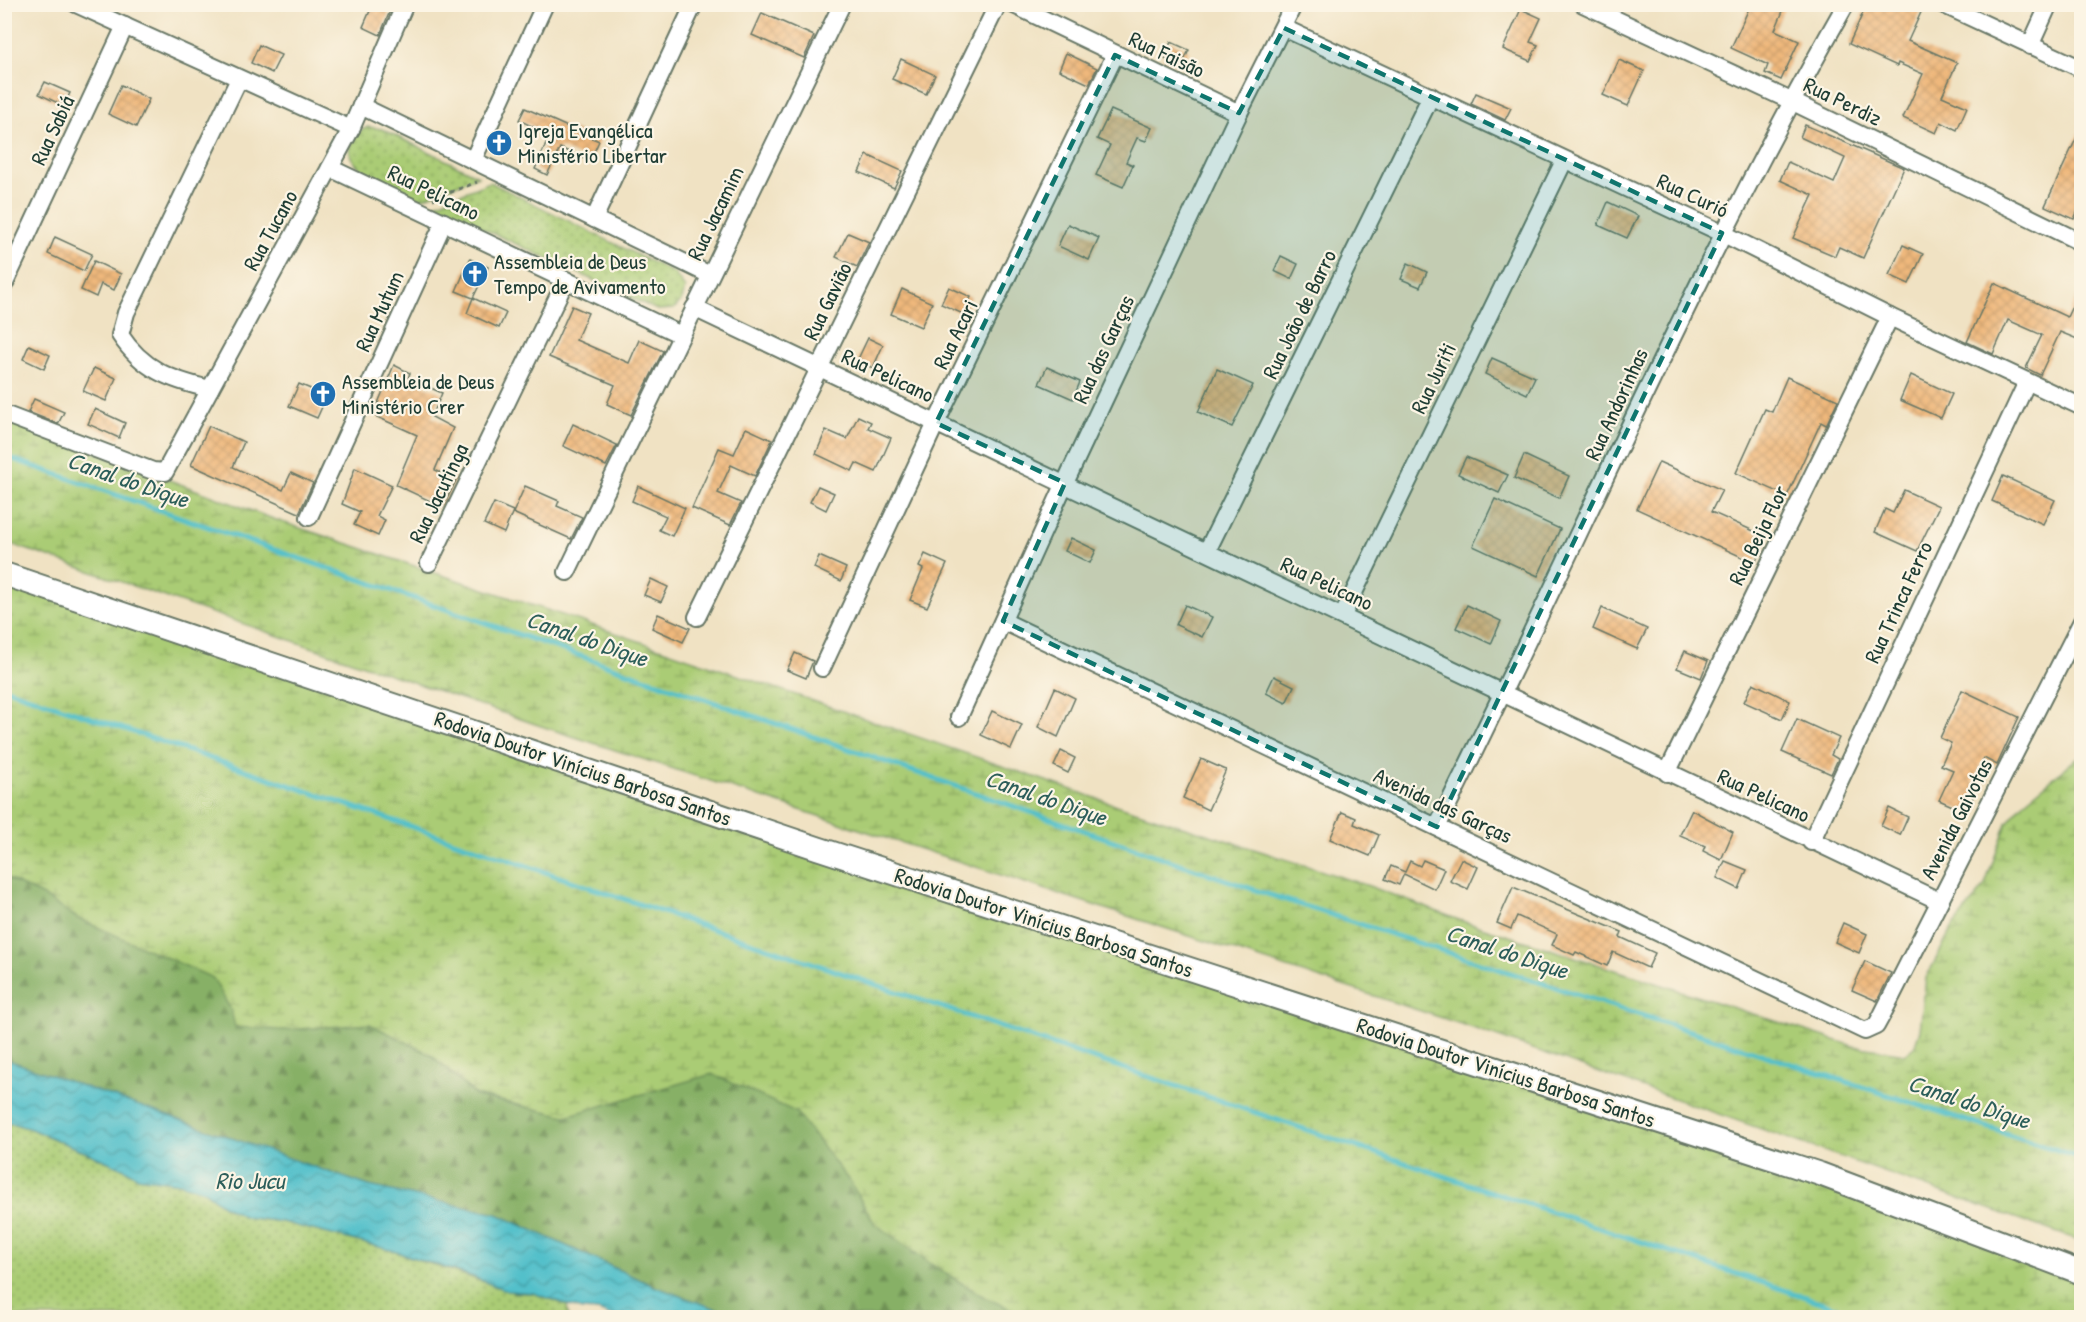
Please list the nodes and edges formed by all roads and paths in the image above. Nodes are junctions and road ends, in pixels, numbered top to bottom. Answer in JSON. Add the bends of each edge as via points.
{"nodes":[{"id":1,"x":76,"y":4,"type":"edge"},
{"id":2,"x":545,"y":4,"type":"edge"},
{"id":3,"x":694,"y":4,"type":"edge"},
{"id":4,"x":842,"y":4,"type":"edge"},
{"id":5,"x":998,"y":4,"type":"edge"},
{"id":6,"x":1012,"y":4,"type":"edge"},
{"id":7,"x":1294,"y":4,"type":"edge"},
{"id":8,"x":1583,"y":4,"type":"edge"},
{"id":9,"x":1846,"y":4,"type":"edge"},
{"id":10,"x":1942,"y":4,"type":"edge"},
{"id":11,"x":2049,"y":4,"type":"edge"},
{"id":12,"x":399,"y":6,"type":"edge"},
{"id":13,"x":125,"y":26,"type":"junction"},
{"id":14,"x":1284,"y":28,"type":"junction"},
{"id":15,"x":2030,"y":46,"type":"junction"},
{"id":16,"x":1115,"y":54,"type":"junction"},
{"id":17,"x":2082,"y":69,"type":"edge"},
{"id":18,"x":239,"y":79,"type":"junction"},
{"id":19,"x":1431,"y":96,"type":"junction"},
{"id":20,"x":1791,"y":101,"type":"junction"},
{"id":21,"x":361,"y":106,"type":"junction"},
{"id":22,"x":1239,"y":113,"type":"junction"},
{"id":23,"x":351,"y":129,"type":"junction"},
{"id":24,"x":473,"y":160,"type":"junction"},
{"id":25,"x":1564,"y":161,"type":"junction"},
{"id":26,"x":330,"y":168,"type":"junction"},
{"id":27,"x":490,"y":169,"type":"junction"},
{"id":28,"x":421,"y":211,"type":"junction"},
{"id":29,"x":594,"y":219,"type":"junction"},
{"id":30,"x":444,"y":222,"type":"junction"},
{"id":31,"x":1722,"y":233,"type":"junction"},
{"id":32,"x":2082,"y":243,"type":"edge"},
{"id":33,"x":710,"y":275,"type":"junction"},
{"id":34,"x":566,"y":280,"type":"junction"},
{"id":35,"x":4,"y":285,"type":"edge"},
{"id":36,"x":694,"y":308,"type":"junction"},
{"id":37,"x":1890,"y":317,"type":"junction"},
{"id":38,"x":681,"y":336,"type":"junction"},
{"id":39,"x":820,"y":368,"type":"junction"},
{"id":40,"x":2026,"y":382,"type":"junction"},
{"id":41,"x":210,"y":389,"type":"junction"},
{"id":42,"x":2082,"y":407,"type":"edge"},
{"id":43,"x":4,"y":414,"type":"edge"},
{"id":44,"x":936,"y":423,"type":"junction"},
{"id":45,"x":1065,"y":483,"type":"junction"},
{"id":46,"x":309,"y":517,"type":"dead end"},
{"id":47,"x":1207,"y":551,"type":"junction"},
{"id":48,"x":429,"y":563,"type":"dead end"},
{"id":49,"x":567,"y":572,"type":"dead end"},
{"id":50,"x":4,"y":574,"type":"edge"},
{"id":51,"x":1343,"y":615,"type":"junction"},
{"id":52,"x":697,"y":617,"type":"dead end"},
{"id":53,"x":1003,"y":621,"type":"junction"},
{"id":54,"x":2082,"y":621,"type":"edge"},
{"id":55,"x":822,"y":668,"type":"dead end"},
{"id":56,"x":1504,"y":693,"type":"junction"},
{"id":57,"x":959,"y":717,"type":"dead end"},
{"id":58,"x":1666,"y":773,"type":"junction"},
{"id":59,"x":1437,"y":827,"type":"junction"},
{"id":60,"x":1811,"y":842,"type":"junction"},
{"id":61,"x":1939,"y":901,"type":"junction"},
{"id":62,"x":1865,"y":1031,"type":"joint"},
{"id":63,"x":2082,"y":1273,"type":"edge"}],
"edges":[{"from":1,"to":13,"type":"street"},
{"from":2,"to":24,"type":"street"},
{"from":3,"to":29,"type":"street"},
{"from":4,"to":33,"type":"street","name":"Rua Jacamim"},
{"from":5,"to":39,"type":"street","name":"Rua Gavião"},
{"from":6,"to":16,"type":"street","name":"Rua Faisão"},
{"from":7,"to":14,"type":"street","name":"Rua das Garças"},
{"from":8,"to":20,"type":"street","name":"Rua Perdiz"},
{"from":9,"to":20,"type":"street","name":"Rua Andorinhas"},
{"from":10,"to":15,"type":"street"},
{"from":11,"to":15,"type":"street"},
{"from":12,"to":21,"type":"street","name":"Rua Tucano"},
{"from":13,"to":18,"type":"street"},
{"from":13,"to":35,"type":"street","name":"Rua Sabiá"},
{"from":14,"to":19,"type":"street","name":"Rua Curió"},
{"from":14,"to":22,"type":"street","name":"Rua das Garças"},
{"from":15,"to":17,"type":"street"},
{"from":16,"to":22,"type":"street","name":"Rua Faisão"},
{"from":16,"to":44,"type":"street","name":"Rua Acari"},
{"from":18,"to":23,"type":"street"},
{"from":18,"to":41,"type":"street","via":[[126,313],[120,335],[130,351],[170,380]]},
{"from":19,"to":25,"type":"street","name":"Rua Curió"},
{"from":19,"to":47,"type":"street","name":"Rua João de Barro"},
{"from":20,"to":31,"type":"street","name":"Rua Andorinhas"},
{"from":20,"to":32,"type":"street","name":"Rua Perdiz"},
{"from":21,"to":23,"type":"street","name":"Rua Tucano"},
{"from":21,"to":24,"type":"street","name":"Rua Pelicano"},
{"from":22,"to":45,"type":"street","name":"Rua das Garças"},
{"from":23,"to":26,"type":"street","name":"Rua Tucano"},
{"from":24,"to":27,"type":"street","name":"Rua Pelicano"},
{"from":25,"to":31,"type":"street","name":"Rua Curió"},
{"from":25,"to":51,"type":"street","name":"Rua Juriti"},
{"from":26,"to":28,"type":"street","name":"Rua Pelicano"},
{"from":26,"to":41,"type":"street","name":"Rua Tucano"},
{"from":27,"to":28,"type":"path","via":[[486,179],[426,201]]},
{"from":27,"to":29,"type":"street","name":"Rua Pelicano"},
{"from":28,"to":30,"type":"street","name":"Rua Pelicano"},
{"from":29,"to":33,"type":"street","name":"Rua Pelicano"},
{"from":30,"to":34,"type":"street","name":"Rua Pelicano"},
{"from":30,"to":46,"type":"street","name":"Rua Mutum"},
{"from":31,"to":37,"type":"street","name":"Rua Curió"},
{"from":31,"to":56,"type":"street","name":"Rua Andorinhas"},
{"from":33,"to":36,"type":"street","name":"Rua Jacamim"},
{"from":34,"to":38,"type":"street","name":"Rua Pelicano"},
{"from":34,"to":48,"type":"street","name":"Rua Jacutinga"},
{"from":36,"to":38,"type":"street","name":"Rua Jacamim"},
{"from":36,"to":39,"type":"street","name":"Rua Pelicano"},
{"from":37,"to":40,"type":"street","name":"Rua Curió"},
{"from":37,"to":58,"type":"street","name":"Rua Beija Flor"},
{"from":38,"to":49,"type":"street","name":"Rua Jacamim"},
{"from":39,"to":44,"type":"street","name":"Rua Pelicano"},
{"from":39,"to":52,"type":"street","name":"Rua Gavião"},
{"from":40,"to":42,"type":"street","name":"Rua Curió"},
{"from":40,"to":60,"type":"street","name":"Rua Trinca Ferro"},
{"from":41,"to":43,"type":"street","name":"Rua Tucano","via":[[165,472],[153,471]]},
{"from":44,"to":45,"type":"street","name":"Rua Pelicano"},
{"from":44,"to":55,"type":"street","name":"Rua Acari"},
{"from":45,"to":47,"type":"street","name":"Rua Pelicano"},
{"from":45,"to":53,"type":"street","name":"Rua das Garças"},
{"from":47,"to":51,"type":"street","name":"Rua Pelicano"},
{"from":50,"to":63,"type":"main road","name":"Rodovia Doutor Vinícius Barbosa Santos","via":[[817,848],[1820,1174]]},
{"from":51,"to":56,"type":"street","name":"Rua Pelicano"},
{"from":53,"to":57,"type":"street","name":"Rua das Garças"},
{"from":53,"to":59,"type":"street","name":"Avenida das Garças"},
{"from":54,"to":61,"type":"street","name":"Avenida Gaivotas"},
{"from":56,"to":58,"type":"street","name":"Rua Pelicano"},
{"from":56,"to":59,"type":"street","name":"Rua Andorinhas"},
{"from":58,"to":60,"type":"street","name":"Rua Pelicano"},
{"from":59,"to":62,"type":"street","name":"Avenida das Garças"},
{"from":60,"to":61,"type":"street","name":"Rua Pelicano"},
{"from":61,"to":62,"type":"street","name":"Avenida Gaivotas","via":[[1876,1026]]}]}
